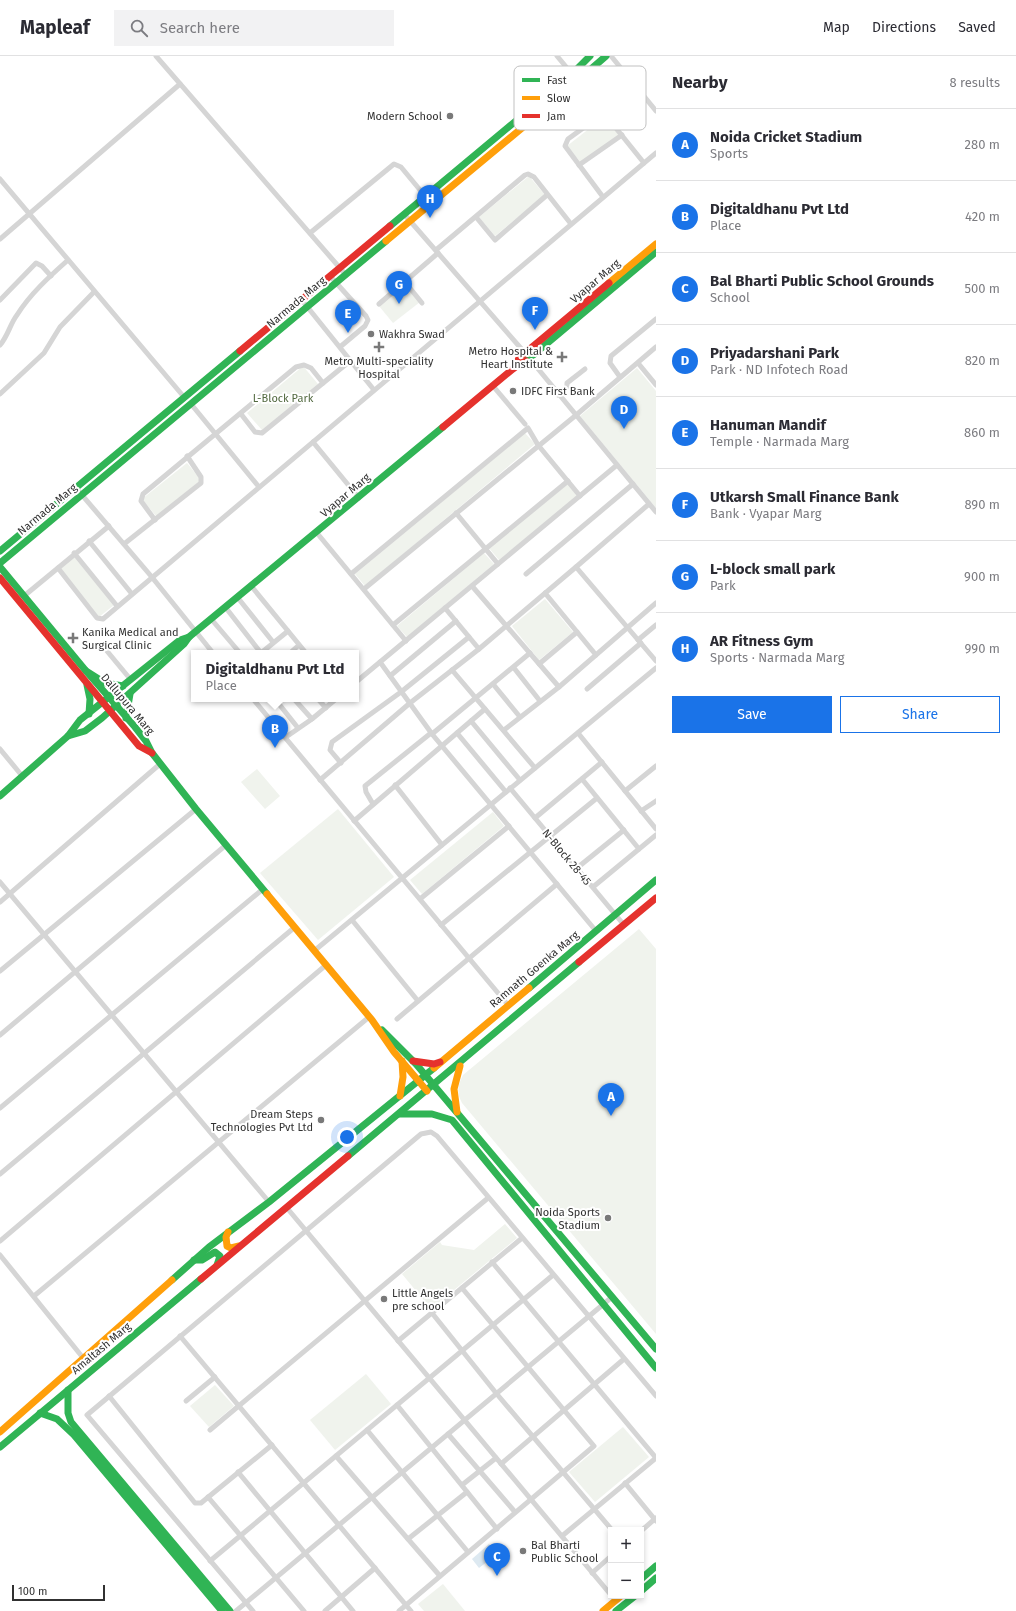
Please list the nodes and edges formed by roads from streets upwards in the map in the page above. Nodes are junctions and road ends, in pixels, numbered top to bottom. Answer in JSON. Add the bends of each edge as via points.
{"nodes":[{"id":1,"x":156,"y":56,"type":"edge"},
{"id":2,"x":557,"y":56,"type":"edge"},
{"id":3,"x":590,"y":56,"type":"edge"},
{"id":4,"x":606,"y":56,"type":"edge"},
{"id":5,"x":611,"y":56,"type":"edge"},
{"id":6,"x":565,"y":66,"type":"edge"},
{"id":7,"x":580,"y":66,"type":"edge"},
{"id":8,"x":595,"y":66,"type":"edge"},
{"id":9,"x":619,"y":66,"type":"edge"},
{"id":10,"x":180,"y":84,"type":"junction"},
{"id":11,"x":646,"y":99,"type":"edge"},
{"id":12,"x":656,"y":111,"type":"edge"},
{"id":13,"x":514,"y":122,"type":"edge"},
{"id":14,"x":519,"y":130,"type":"edge"},
{"id":15,"x":582,"y":130,"type":"edge"},
{"id":16,"x":618,"y":130,"type":"edge"},
{"id":17,"x":622,"y":135,"type":"junction"},
{"id":18,"x":656,"y":153,"type":"edge"},
{"id":19,"x":644,"y":163,"type":"junction"},
{"id":20,"x":579,"y":165,"type":"junction"},
{"id":21,"x":0,"y":179,"type":"edge"},
{"id":22,"x":547,"y":195,"type":"junction"},
{"id":23,"x":424,"y":196,"type":"junction"},
{"id":24,"x":603,"y":197,"type":"junction"},
{"id":25,"x":29,"y":214,"type":"junction"},
{"id":26,"x":404,"y":214,"type":"junction"},
{"id":27,"x":476,"y":217,"type":"junction"},
{"id":28,"x":410,"y":221,"type":"junction"},
{"id":29,"x":571,"y":224,"type":"junction"},
{"id":30,"x":310,"y":233,"type":"junction"},
{"id":31,"x":0,"y":239,"type":"edge"},
{"id":32,"x":656,"y":244,"type":"edge"},
{"id":33,"x":437,"y":251,"type":"junction"},
{"id":34,"x":656,"y":252,"type":"edge"},
{"id":35,"x":68,"y":260,"type":"junction"},
{"id":36,"x":340,"y":268,"type":"junction"},
{"id":37,"x":346,"y":275,"type":"junction"},
{"id":38,"x":51,"y":276,"type":"junction"},
{"id":39,"x":330,"y":276,"type":"junction"},
{"id":40,"x":405,"y":282,"type":"junction"},
{"id":41,"x":336,"y":283,"type":"junction"},
{"id":42,"x":94,"y":292,"type":"junction"},
{"id":43,"x":301,"y":299,"type":"junction"},
{"id":44,"x":0,"y":300,"type":"edge"},
{"id":45,"x":480,"y":301,"type":"junction"},
{"id":46,"x":422,"y":303,"type":"dead end"},
{"id":47,"x":379,"y":304,"type":"dead end"},
{"id":48,"x":307,"y":307,"type":"junction"},
{"id":49,"x":656,"y":319,"type":"edge"},
{"id":50,"x":0,"y":345,"type":"edge"},
{"id":51,"x":340,"y":347,"type":"junction"},
{"id":52,"x":656,"y":347,"type":"edge"},
{"id":53,"x":527,"y":356,"type":"junction"},
{"id":54,"x":350,"y":361,"type":"junction"},
{"id":55,"x":638,"y":362,"type":"junction"},
{"id":56,"x":585,"y":368,"type":"dead end"},
{"id":57,"x":620,"y":377,"type":"junction"},
{"id":58,"x":655,"y":381,"type":"edge"},
{"id":59,"x":323,"y":384,"type":"junction"},
{"id":60,"x":493,"y":386,"type":"junction"},
{"id":61,"x":374,"y":390,"type":"junction"},
{"id":62,"x":0,"y":394,"type":"edge"},
{"id":63,"x":558,"y":395,"type":"junction"},
{"id":64,"x":184,"y":397,"type":"junction"},
{"id":65,"x":191,"y":404,"type":"junction"},
{"id":66,"x":241,"y":414,"type":"junction"},
{"id":67,"x":575,"y":416,"type":"junction"},
{"id":68,"x":525,"y":424,"type":"dead end"},
{"id":69,"x":216,"y":435,"type":"junction"},
{"id":70,"x":313,"y":442,"type":"junction"},
{"id":71,"x":538,"y":445,"type":"junction"},
{"id":72,"x":188,"y":456,"type":"junction"},
{"id":73,"x":617,"y":465,"type":"junction"},
{"id":74,"x":568,"y":481,"type":"junction"},
{"id":75,"x":633,"y":484,"type":"junction"},
{"id":76,"x":259,"y":487,"type":"junction"},
{"id":77,"x":76,"y":488,"type":"junction"},
{"id":78,"x":82,"y":495,"type":"junction"},
{"id":79,"x":580,"y":496,"type":"junction"},
{"id":80,"x":359,"y":498,"type":"junction"},
{"id":81,"x":649,"y":504,"type":"junction"},
{"id":82,"x":656,"y":512,"type":"edge"},
{"id":83,"x":456,"y":513,"type":"junction"},
{"id":84,"x":155,"y":520,"type":"junction"},
{"id":85,"x":109,"y":526,"type":"junction"},
{"id":86,"x":317,"y":533,"type":"junction"},
{"id":87,"x":90,"y":541,"type":"junction"},
{"id":88,"x":124,"y":544,"type":"junction"},
{"id":89,"x":486,"y":549,"type":"junction"},
{"id":90,"x":0,"y":551,"type":"edge"},
{"id":91,"x":74,"y":553,"type":"junction"},
{"id":92,"x":0,"y":563,"type":"edge"},
{"id":93,"x":498,"y":564,"type":"junction"},
{"id":94,"x":0,"y":567,"type":"edge"},
{"id":95,"x":576,"y":567,"type":"junction"},
{"id":96,"x":58,"y":568,"type":"junction"},
{"id":97,"x":351,"y":574,"type":"junction"},
{"id":98,"x":526,"y":574,"type":"dead end"},
{"id":99,"x":151,"y":576,"type":"junction"},
{"id":100,"x":0,"y":578,"type":"edge"},
{"id":101,"x":472,"y":586,"type":"junction"},
{"id":102,"x":252,"y":587,"type":"junction"},
{"id":103,"x":364,"y":590,"type":"junction"},
{"id":104,"x":545,"y":593,"type":"junction"},
{"id":105,"x":132,"y":594,"type":"junction"},
{"id":106,"x":24,"y":596,"type":"junction"},
{"id":107,"x":238,"y":598,"type":"junction"},
{"id":108,"x":656,"y":603,"type":"edge"},
{"id":109,"x":118,"y":606,"type":"junction"},
{"id":110,"x":226,"y":608,"type":"junction"},
{"id":111,"x":446,"y":608,"type":"junction"},
{"id":112,"x":212,"y":620,"type":"junction"},
{"id":113,"x":456,"y":621,"type":"junction"},
{"id":114,"x":392,"y":625,"type":"junction"},
{"id":115,"x":656,"y":625,"type":"edge"},
{"id":116,"x":506,"y":626,"type":"junction"},
{"id":117,"x":628,"y":628,"type":"junction"},
{"id":118,"x":288,"y":631,"type":"junction"},
{"id":119,"x":196,"y":632,"type":"junction"},
{"id":120,"x":577,"y":632,"type":"junction"},
{"id":121,"x":189,"y":637,"type":"junction"},
{"id":122,"x":469,"y":637,"type":"junction"},
{"id":123,"x":406,"y":641,"type":"junction"},
{"id":124,"x":639,"y":641,"type":"junction"},
{"id":125,"x":273,"y":642,"type":"junction"},
{"id":126,"x":102,"y":645,"type":"dead end"},
{"id":127,"x":299,"y":645,"type":"junction"},
{"id":128,"x":479,"y":649,"type":"junction"},
{"id":129,"x":211,"y":650,"type":"edge"},
{"id":130,"x":237,"y":650,"type":"edge"},
{"id":131,"x":259,"y":650,"type":"edge"},
{"id":132,"x":264,"y":650,"type":"edge"},
{"id":133,"x":293,"y":650,"type":"edge"},
{"id":134,"x":303,"y":650,"type":"edge"},
{"id":135,"x":530,"y":653,"type":"junction"},
{"id":136,"x":596,"y":655,"type":"junction"},
{"id":137,"x":656,"y":661,"type":"edge"},
{"id":138,"x":380,"y":662,"type":"junction"},
{"id":139,"x":539,"y":664,"type":"junction"},
{"id":140,"x":514,"y":668,"type":"junction"},
{"id":141,"x":656,"y":668,"type":"edge"},
{"id":142,"x":452,"y":670,"type":"junction"},
{"id":143,"x":86,"y":671,"type":"junction"},
{"id":144,"x":390,"y":676,"type":"junction"},
{"id":145,"x":131,"y":680,"type":"junction"},
{"id":146,"x":359,"y":680,"type":"edge"},
{"id":147,"x":86,"y":682,"type":"junction"},
{"id":148,"x":493,"y":684,"type":"junction"},
{"id":149,"x":123,"y":686,"type":"junction"},
{"id":150,"x":559,"y":687,"type":"junction"},
{"id":151,"x":587,"y":689,"type":"dead end"},
{"id":152,"x":401,"y":692,"type":"junction"},
{"id":153,"x":130,"y":694,"type":"junction"},
{"id":154,"x":476,"y":699,"type":"junction"},
{"id":155,"x":106,"y":700,"type":"junction"},
{"id":156,"x":540,"y":701,"type":"junction"},
{"id":157,"x":256,"y":702,"type":"edge"},
{"id":158,"x":277,"y":702,"type":"edge"},
{"id":159,"x":297,"y":702,"type":"edge"},
{"id":160,"x":321,"y":702,"type":"edge"},
{"id":161,"x":333,"y":702,"type":"edge"},
{"id":162,"x":410,"y":703,"type":"junction"},
{"id":163,"x":117,"y":706,"type":"junction"},
{"id":164,"x":326,"y":708,"type":"junction"},
{"id":165,"x":485,"y":709,"type":"junction"},
{"id":166,"x":110,"y":711,"type":"junction"},
{"id":167,"x":89,"y":714,"type":"junction"},
{"id":168,"x":520,"y":717,"type":"junction"},
{"id":169,"x":102,"y":718,"type":"junction"},
{"id":170,"x":126,"y":718,"type":"junction"},
{"id":171,"x":312,"y":719,"type":"junction"},
{"id":172,"x":471,"y":721,"type":"junction"},
{"id":173,"x":120,"y":723,"type":"junction"},
{"id":174,"x":298,"y":728,"type":"junction"},
{"id":175,"x":504,"y":730,"type":"junction"},
{"id":176,"x":458,"y":732,"type":"junction"},
{"id":177,"x":578,"y":732,"type":"junction"},
{"id":178,"x":432,"y":733,"type":"junction"},
{"id":179,"x":68,"y":736,"type":"junction"},
{"id":180,"x":286,"y":737,"type":"junction"},
{"id":181,"x":442,"y":746,"type":"junction"},
{"id":182,"x":0,"y":749,"type":"edge"},
{"id":183,"x":152,"y":753,"type":"junction"},
{"id":184,"x":602,"y":762,"type":"junction"},
{"id":185,"x":340,"y":763,"type":"junction"},
{"id":186,"x":160,"y":764,"type":"junction"},
{"id":187,"x":656,"y":766,"type":"edge"},
{"id":188,"x":535,"y":768,"type":"junction"},
{"id":189,"x":23,"y":777,"type":"junction"},
{"id":190,"x":582,"y":779,"type":"junction"},
{"id":191,"x":320,"y":780,"type":"junction"},
{"id":192,"x":520,"y":780,"type":"junction"},
{"id":193,"x":395,"y":786,"type":"junction"},
{"id":194,"x":508,"y":790,"type":"junction"},
{"id":195,"x":625,"y":790,"type":"junction"},
{"id":196,"x":0,"y":796,"type":"edge"},
{"id":197,"x":597,"y":798,"type":"junction"},
{"id":198,"x":656,"y":800,"type":"edge"},
{"id":199,"x":373,"y":804,"type":"junction"},
{"id":200,"x":491,"y":804,"type":"junction"},
{"id":201,"x":196,"y":809,"type":"junction"},
{"id":202,"x":641,"y":811,"type":"junction"},
{"id":203,"x":535,"y":818,"type":"junction"},
{"id":204,"x":354,"y":821,"type":"junction"},
{"id":205,"x":509,"y":826,"type":"junction"},
{"id":206,"x":656,"y":829,"type":"edge"},
{"id":207,"x":624,"y":830,"type":"junction"},
{"id":208,"x":656,"y":835,"type":"edge"},
{"id":209,"x":551,"y":837,"type":"junction"},
{"id":210,"x":226,"y":845,"type":"junction"},
{"id":211,"x":442,"y":845,"type":"junction"},
{"id":212,"x":639,"y":849,"type":"junction"},
{"id":213,"x":532,"y":853,"type":"junction"},
{"id":214,"x":577,"y":868,"type":"junction"},
{"id":215,"x":402,"y":878,"type":"junction"},
{"id":216,"x":656,"y":880,"type":"edge"},
{"id":217,"x":0,"y":882,"type":"edge"},
{"id":218,"x":556,"y":884,"type":"junction"},
{"id":219,"x":593,"y":887,"type":"junction"},
{"id":220,"x":263,"y":889,"type":"junction"},
{"id":221,"x":10,"y":894,"type":"junction"},
{"id":222,"x":656,"y":898,"type":"edge"},
{"id":223,"x":420,"y":899,"type":"junction"},
{"id":224,"x":0,"y":902,"type":"edge"},
{"id":225,"x":616,"y":915,"type":"junction"},
{"id":226,"x":352,"y":920,"type":"junction"},
{"id":227,"x":441,"y":925,"type":"junction"},
{"id":228,"x":624,"y":925,"type":"junction"},
{"id":229,"x":295,"y":927,"type":"junction"},
{"id":230,"x":596,"y":931,"type":"junction"},
{"id":231,"x":44,"y":934,"type":"junction"},
{"id":232,"x":314,"y":951,"type":"junction"},
{"id":233,"x":468,"y":958,"type":"junction"},
{"id":234,"x":326,"y":965,"type":"junction"},
{"id":235,"x":0,"y":971,"type":"edge"},
{"id":236,"x":76,"y":972,"type":"junction"},
{"id":237,"x":418,"y":1001,"type":"junction"},
{"id":238,"x":508,"y":1005,"type":"junction"},
{"id":239,"x":112,"y":1015,"type":"junction"},
{"id":240,"x":370,"y":1018,"type":"junction"},
{"id":241,"x":397,"y":1019,"type":"dead end"},
{"id":242,"x":0,"y":1035,"type":"edge"},
{"id":243,"x":144,"y":1054,"type":"junction"},
{"id":244,"x":401,"y":1061,"type":"junction"},
{"id":245,"x":413,"y":1061,"type":"junction"},
{"id":246,"x":441,"y":1062,"type":"junction"},
{"id":247,"x":462,"y":1062,"type":"junction"},
{"id":248,"x":425,"y":1075,"type":"junction"},
{"id":249,"x":419,"y":1081,"type":"junction"},
{"id":250,"x":434,"y":1085,"type":"junction"},
{"id":251,"x":427,"y":1091,"type":"junction"},
{"id":252,"x":176,"y":1092,"type":"junction"},
{"id":253,"x":400,"y":1096,"type":"junction"},
{"id":254,"x":0,"y":1108,"type":"edge"},
{"id":255,"x":457,"y":1112,"type":"junction"},
{"id":256,"x":399,"y":1114,"type":"junction"},
{"id":257,"x":218,"y":1142,"type":"junction"},
{"id":258,"x":0,"y":1174,"type":"edge"},
{"id":259,"x":488,"y":1198,"type":"junction"},
{"id":260,"x":269,"y":1202,"type":"junction"},
{"id":261,"x":287,"y":1208,"type":"junction"},
{"id":262,"x":306,"y":1230,"type":"junction"},
{"id":263,"x":228,"y":1232,"type":"junction"},
{"id":264,"x":522,"y":1238,"type":"junction"},
{"id":265,"x":0,"y":1241,"type":"edge"},
{"id":266,"x":241,"y":1246,"type":"junction"},
{"id":267,"x":0,"y":1256,"type":"edge"},
{"id":268,"x":194,"y":1260,"type":"junction"},
{"id":269,"x":492,"y":1262,"type":"junction"},
{"id":270,"x":216,"y":1267,"type":"junction"},
{"id":271,"x":553,"y":1275,"type":"junction"},
{"id":272,"x":462,"y":1288,"type":"junction"},
{"id":273,"x":34,"y":1296,"type":"junction"},
{"id":274,"x":612,"y":1297,"type":"junction"},
{"id":275,"x":524,"y":1300,"type":"junction"},
{"id":276,"x":365,"y":1301,"type":"junction"},
{"id":277,"x":604,"y":1304,"type":"junction"},
{"id":278,"x":432,"y":1313,"type":"junction"},
{"id":279,"x":589,"y":1317,"type":"junction"},
{"id":280,"x":493,"y":1325,"type":"junction"},
{"id":281,"x":180,"y":1336,"type":"junction"},
{"id":282,"x":398,"y":1340,"type":"junction"},
{"id":283,"x":559,"y":1342,"type":"junction"},
{"id":284,"x":656,"y":1349,"type":"edge"},
{"id":285,"x":463,"y":1350,"type":"junction"},
{"id":286,"x":84,"y":1359,"type":"junction"},
{"id":287,"x":624,"y":1359,"type":"junction"},
{"id":288,"x":528,"y":1367,"type":"junction"},
{"id":289,"x":656,"y":1368,"type":"edge"},
{"id":290,"x":215,"y":1377,"type":"junction"},
{"id":291,"x":429,"y":1378,"type":"junction"},
{"id":292,"x":594,"y":1384,"type":"junction"},
{"id":293,"x":68,"y":1390,"type":"junction"},
{"id":294,"x":496,"y":1393,"type":"junction"},
{"id":295,"x":109,"y":1396,"type":"junction"},
{"id":296,"x":656,"y":1396,"type":"edge"},
{"id":297,"x":186,"y":1401,"type":"dead end"},
{"id":298,"x":397,"y":1405,"type":"junction"},
{"id":299,"x":239,"y":1406,"type":"junction"},
{"id":300,"x":564,"y":1410,"type":"junction"},
{"id":301,"x":40,"y":1413,"type":"junction"},
{"id":302,"x":69,"y":1415,"type":"junction"},
{"id":303,"x":465,"y":1420,"type":"junction"},
{"id":304,"x":60,"y":1422,"type":"junction"},
{"id":305,"x":210,"y":1430,"type":"dead end"},
{"id":306,"x":367,"y":1430,"type":"junction"},
{"id":307,"x":0,"y":1432,"type":"edge"},
{"id":308,"x":448,"y":1434,"type":"junction"},
{"id":309,"x":533,"y":1437,"type":"junction"},
{"id":310,"x":272,"y":1445,"type":"junction"},
{"id":311,"x":0,"y":1447,"type":"edge"},
{"id":312,"x":432,"y":1448,"type":"junction"},
{"id":313,"x":336,"y":1456,"type":"junction"},
{"id":314,"x":496,"y":1458,"type":"junction"},
{"id":315,"x":656,"y":1458,"type":"edge"},
{"id":316,"x":102,"y":1464,"type":"junction"},
{"id":317,"x":501,"y":1464,"type":"junction"},
{"id":318,"x":238,"y":1472,"type":"junction"},
{"id":319,"x":402,"y":1472,"type":"junction"},
{"id":320,"x":479,"y":1472,"type":"junction"},
{"id":321,"x":562,"y":1472,"type":"junction"},
{"id":322,"x":304,"y":1483,"type":"junction"},
{"id":323,"x":625,"y":1483,"type":"junction"},
{"id":324,"x":462,"y":1485,"type":"junction"},
{"id":325,"x":467,"y":1492,"type":"junction"},
{"id":326,"x":208,"y":1497,"type":"junction"},
{"id":327,"x":372,"y":1498,"type":"junction"},
{"id":328,"x":531,"y":1499,"type":"junction"},
{"id":329,"x":594,"y":1509,"type":"junction"},
{"id":330,"x":270,"y":1511,"type":"junction"},
{"id":331,"x":515,"y":1512,"type":"junction"},
{"id":332,"x":438,"y":1516,"type":"junction"},
{"id":333,"x":655,"y":1520,"type":"edge"},
{"id":334,"x":339,"y":1525,"type":"junction"},
{"id":335,"x":609,"y":1527,"type":"edge"},
{"id":336,"x":497,"y":1529,"type":"junction"},
{"id":337,"x":644,"y":1529,"type":"edge"},
{"id":338,"x":240,"y":1536,"type":"junction"},
{"id":339,"x":562,"y":1536,"type":"junction"},
{"id":340,"x":408,"y":1540,"type":"junction"},
{"id":341,"x":468,"y":1552,"type":"junction"},
{"id":342,"x":305,"y":1553,"type":"junction"},
{"id":343,"x":608,"y":1559,"type":"edge"},
{"id":344,"x":210,"y":1561,"type":"junction"},
{"id":345,"x":656,"y":1566,"type":"edge"},
{"id":346,"x":375,"y":1568,"type":"junction"},
{"id":347,"x":592,"y":1572,"type":"junction"},
{"id":348,"x":440,"y":1576,"type":"junction"},
{"id":349,"x":644,"y":1576,"type":"edge"},
{"id":350,"x":276,"y":1578,"type":"junction"},
{"id":351,"x":656,"y":1578,"type":"edge"},
{"id":352,"x":644,"y":1588,"type":"edge"},
{"id":353,"x":608,"y":1589,"type":"edge"},
{"id":354,"x":342,"y":1597,"type":"junction"},
{"id":355,"x":613,"y":1599,"type":"edge"},
{"id":356,"x":631,"y":1599,"type":"edge"},
{"id":357,"x":246,"y":1602,"type":"junction"},
{"id":358,"x":406,"y":1605,"type":"junction"},
{"id":359,"x":621,"y":1610,"type":"edge"},
{"id":360,"x":222,"y":1611,"type":"edge"},
{"id":361,"x":230,"y":1611,"type":"edge"},
{"id":362,"x":236,"y":1611,"type":"edge"},
{"id":363,"x":253,"y":1611,"type":"edge"},
{"id":364,"x":304,"y":1611,"type":"edge"},
{"id":365,"x":325,"y":1611,"type":"edge"},
{"id":366,"x":353,"y":1611,"type":"edge"},
{"id":367,"x":399,"y":1611,"type":"edge"},
{"id":368,"x":411,"y":1611,"type":"edge"},
{"id":369,"x":603,"y":1611,"type":"edge"}],
"edges":[{"from":1,"to":10,"type":"street"},
{"from":2,"to":6,"type":"street"},
{"from":3,"to":7,"type":"street","name":"Narmada Marg"},
{"from":4,"to":8,"type":"street","name":"Narmada Marg"},
{"from":5,"to":9,"type":"street"},
{"from":10,"to":25,"type":"street"},
{"from":10,"to":30,"type":"street"},
{"from":11,"to":12,"type":"street"},
{"from":13,"to":23,"type":"street","name":"Narmada Marg"},
{"from":14,"to":28,"type":"street","name":"Narmada Marg"},
{"from":15,"to":20,"type":"street","via":[[566,142],[566,149]]},
{"from":16,"to":17,"type":"street"},
{"from":17,"to":19,"type":"street"},
{"from":17,"to":20,"type":"street"},
{"from":18,"to":19,"type":"street"},
{"from":19,"to":24,"type":"street"},
{"from":20,"to":24,"type":"street"},
{"from":21,"to":25,"type":"street"},
{"from":22,"to":27,"type":"street","via":[[531,174],[525,175]]},
{"from":22,"to":27,"type":"street","via":[[495,240]]},
{"from":22,"to":29,"type":"street"},
{"from":23,"to":26,"type":"street","name":"Narmada Marg"},
{"from":23,"to":30,"type":"street","via":[[401,167],[394,164]]},
{"from":24,"to":29,"type":"street"},
{"from":25,"to":31,"type":"street"},
{"from":25,"to":35,"type":"street"},
{"from":26,"to":28,"type":"street"},
{"from":26,"to":36,"type":"street","name":"Narmada Marg"},
{"from":27,"to":33,"type":"street"},
{"from":28,"to":33,"type":"street"},
{"from":28,"to":37,"type":"street","name":"Narmada Marg"},
{"from":29,"to":45,"type":"street"},
{"from":30,"to":36,"type":"street"},
{"from":32,"to":53,"type":"street","name":"Vyapar Marg"},
{"from":33,"to":40,"type":"street"},
{"from":33,"to":45,"type":"street"},
{"from":34,"to":53,"type":"street","name":"Vyapar Marg"},
{"from":35,"to":38,"type":"street"},
{"from":35,"to":42,"type":"street"},
{"from":36,"to":37,"type":"street"},
{"from":36,"to":39,"type":"street","name":"Narmada Marg"},
{"from":37,"to":41,"type":"street","name":"Narmada Marg"},
{"from":38,"to":44,"type":"street","via":[[36,263]]},
{"from":38,"to":50,"type":"street","via":[[17,314]]},
{"from":39,"to":41,"type":"street"},
{"from":39,"to":43,"type":"street","name":"Narmada Marg"},
{"from":40,"to":46,"type":"street"},
{"from":40,"to":47,"type":"street"},
{"from":41,"to":48,"type":"street","name":"Narmada Marg"},
{"from":41,"to":51,"type":"street","via":[[368,320],[365,326]]},
{"from":42,"to":62,"type":"street","via":[[60,327],[44,353]]},
{"from":42,"to":64,"type":"street"},
{"from":43,"to":48,"type":"street"},
{"from":43,"to":64,"type":"street","name":"Narmada Marg"},
{"from":45,"to":53,"type":"street"},
{"from":45,"to":61,"type":"street"},
{"from":48,"to":51,"type":"street"},
{"from":48,"to":65,"type":"street","name":"Narmada Marg"},
{"from":49,"to":57,"type":"street","via":[[610,356],[610,363]]},
{"from":51,"to":54,"type":"street"},
{"from":52,"to":55,"type":"street"},
{"from":53,"to":60,"type":"street","name":"Vyapar Marg","via":[[517,361],[514,368]]},
{"from":53,"to":63,"type":"street"},
{"from":54,"to":59,"type":"street"},
{"from":54,"to":61,"type":"street"},
{"from":55,"to":57,"type":"street"},
{"from":55,"to":58,"type":"street"},
{"from":56,"to":63,"type":"street","via":[[567,383],[567,387]]},
{"from":57,"to":67,"type":"street"},
{"from":59,"to":66,"type":"street","via":[[311,368],[300,365]]},
{"from":59,"to":66,"type":"street","via":[[262,433],[255,432]]},
{"from":60,"to":68,"type":"street"},
{"from":60,"to":80,"type":"street","name":"Vyapar Marg"},
{"from":61,"to":70,"type":"street"},
{"from":63,"to":67,"type":"street"},
{"from":64,"to":77,"type":"street","name":"Narmada Marg"},
{"from":65,"to":69,"type":"street"},
{"from":65,"to":78,"type":"street","name":"Narmada Marg"},
{"from":66,"to":69,"type":"street"},
{"from":67,"to":71,"type":"street"},
{"from":67,"to":73,"type":"street"},
{"from":69,"to":72,"type":"street"},
{"from":69,"to":76,"type":"street"},
{"from":70,"to":76,"type":"street"},
{"from":70,"to":80,"type":"street"},
{"from":71,"to":74,"type":"street"},
{"from":71,"to":83,"type":"street"},
{"from":71,"to":97,"type":"street","via":[[528,428]]},
{"from":72,"to":84,"type":"street","via":[[141,498],[142,504]]},
{"from":72,"to":84,"type":"street","via":[[201,477],[201,483]]},
{"from":73,"to":75,"type":"street"},
{"from":73,"to":79,"type":"street"},
{"from":74,"to":79,"type":"street"},
{"from":74,"to":89,"type":"street"},
{"from":75,"to":81,"type":"street"},
{"from":75,"to":98,"type":"street"},
{"from":76,"to":99,"type":"street"},
{"from":77,"to":78,"type":"street"},
{"from":77,"to":90,"type":"street","name":"Narmada Marg"},
{"from":78,"to":85,"type":"street"},
{"from":78,"to":92,"type":"street","name":"Narmada Marg"},
{"from":79,"to":93,"type":"street"},
{"from":80,"to":86,"type":"street","name":"Vyapar Marg"},
{"from":81,"to":82,"type":"street"},
{"from":81,"to":95,"type":"street"},
{"from":83,"to":89,"type":"street"},
{"from":83,"to":103,"type":"street"},
{"from":84,"to":88,"type":"street"},
{"from":85,"to":87,"type":"street"},
{"from":85,"to":88,"type":"street"},
{"from":86,"to":97,"type":"street"},
{"from":86,"to":102,"type":"street","name":"Vyapar Marg"},
{"from":87,"to":91,"type":"street"},
{"from":87,"to":105,"type":"street"},
{"from":88,"to":99,"type":"street"},
{"from":89,"to":93,"type":"street"},
{"from":89,"to":114,"type":"street"},
{"from":91,"to":96,"type":"street"},
{"from":91,"to":109,"type":"street"},
{"from":93,"to":101,"type":"street"},
{"from":94,"to":106,"type":"street","name":"Dallupura Marg"},
{"from":95,"to":104,"type":"street"},
{"from":95,"to":117,"type":"street"},
{"from":96,"to":106,"type":"street"},
{"from":96,"to":109,"type":"street","via":[[97,618],[103,619]]},
{"from":97,"to":103,"type":"street"},
{"from":99,"to":105,"type":"street"},
{"from":99,"to":119,"type":"street"},
{"from":100,"to":147,"type":"street"},
{"from":101,"to":111,"type":"street"},
{"from":101,"to":116,"type":"street"},
{"from":102,"to":107,"type":"street","name":"Vyapar Marg"},
{"from":102,"to":118,"type":"street"},
{"from":103,"to":114,"type":"street"},
{"from":104,"to":116,"type":"street"},
{"from":104,"to":120,"type":"street"},
{"from":105,"to":109,"type":"street"},
{"from":106,"to":143,"type":"street","name":"Dallupura Marg"},
{"from":107,"to":110,"type":"street","name":"Vyapar Marg"},
{"from":107,"to":125,"type":"street"},
{"from":108,"to":117,"type":"street"},
{"from":110,"to":112,"type":"street","name":"Vyapar Marg"},
{"from":110,"to":131,"type":"street"},
{"from":111,"to":113,"type":"street"},
{"from":111,"to":123,"type":"street"},
{"from":112,"to":119,"type":"street","name":"Vyapar Marg"},
{"from":112,"to":130,"type":"street"},
{"from":113,"to":122,"type":"street"},
{"from":113,"to":144,"type":"street"},
{"from":114,"to":123,"type":"street"},
{"from":115,"to":124,"type":"street"},
{"from":116,"to":128,"type":"street"},
{"from":116,"to":135,"type":"street"},
{"from":117,"to":124,"type":"street"},
{"from":117,"to":136,"type":"street"},
{"from":118,"to":125,"type":"street"},
{"from":118,"to":127,"type":"street"},
{"from":119,"to":121,"type":"street","name":"Vyapar Marg"},
{"from":119,"to":129,"type":"street"},
{"from":120,"to":136,"type":"street"},
{"from":120,"to":139,"type":"street"},
{"from":121,"to":145,"type":"street","name":"Vyapar Marg","via":[[180,640]]},
{"from":121,"to":153,"type":"street","name":"Vyapar Marg"},
{"from":122,"to":128,"type":"street"},
{"from":122,"to":152,"type":"street"},
{"from":123,"to":138,"type":"street"},
{"from":124,"to":137,"type":"street"},
{"from":124,"to":151,"type":"street"},
{"from":125,"to":132,"type":"street"},
{"from":126,"to":145,"type":"street"},
{"from":127,"to":133,"type":"street"},
{"from":127,"to":134,"type":"street"},
{"from":128,"to":142,"type":"street"},
{"from":135,"to":139,"type":"street"},
{"from":135,"to":140,"type":"street"},
{"from":136,"to":150,"type":"street"},
{"from":138,"to":144,"type":"street"},
{"from":138,"to":146,"type":"street"},
{"from":139,"to":150,"type":"street"},
{"from":140,"to":148,"type":"street"},
{"from":140,"to":156,"type":"street"},
{"from":141,"to":177,"type":"street"},
{"from":142,"to":154,"type":"street"},
{"from":142,"to":162,"type":"street"},
{"from":143,"to":149,"type":"street","via":[[105,683]]},
{"from":143,"to":155,"type":"street","name":"Dallupura Marg"},
{"from":144,"to":152,"type":"street"},
{"from":145,"to":149,"type":"street","name":"Vyapar Marg"},
{"from":147,"to":155,"type":"street"},
{"from":147,"to":167,"type":"street","via":[[90,700]]},
{"from":148,"to":154,"type":"street"},
{"from":148,"to":168,"type":"street"},
{"from":149,"to":155,"type":"street","name":"Vyapar Marg"},
{"from":150,"to":156,"type":"street"},
{"from":152,"to":162,"type":"street"},
{"from":152,"to":185,"type":"street","via":[[332,742],[330,750]]},
{"from":153,"to":163,"type":"street","name":"Vyapar Marg"},
{"from":153,"to":170,"type":"street"},
{"from":154,"to":165,"type":"street"},
{"from":154,"to":178,"type":"street"},
{"from":155,"to":163,"type":"street","name":"Dallupura Marg"},
{"from":155,"to":166,"type":"street","name":"Dallupura Marg"},
{"from":155,"to":167,"type":"street","name":"Vyapar Marg"},
{"from":156,"to":168,"type":"street"},
{"from":157,"to":180,"type":"street"},
{"from":158,"to":174,"type":"street"},
{"from":159,"to":171,"type":"street"},
{"from":160,"to":164,"type":"street"},
{"from":161,"to":164,"type":"street"},
{"from":162,"to":178,"type":"street"},
{"from":162,"to":185,"type":"street"},
{"from":163,"to":166,"type":"street","name":"Vyapar Marg"},
{"from":163,"to":170,"type":"street","name":"Dallupura Marg"},
{"from":164,"to":171,"type":"street"},
{"from":165,"to":172,"type":"street"},
{"from":165,"to":175,"type":"street"},
{"from":166,"to":169,"type":"street","name":"Vyapar Marg"},
{"from":166,"to":173,"type":"street","name":"Dallupura Marg"},
{"from":167,"to":179,"type":"street","name":"Vyapar Marg","via":[[77,723]]},
{"from":168,"to":175,"type":"street"},
{"from":169,"to":173,"type":"street"},
{"from":169,"to":179,"type":"street","name":"Vyapar Marg","via":[[85,731]]},
{"from":170,"to":183,"type":"street","name":"Dallupura Marg","via":[[146,741]]},
{"from":171,"to":174,"type":"street"},
{"from":172,"to":176,"type":"street"},
{"from":172,"to":192,"type":"street"},
{"from":173,"to":183,"type":"street","name":"Dallupura Marg","via":[[139,746]]},
{"from":174,"to":180,"type":"street"},
{"from":175,"to":188,"type":"street"},
{"from":176,"to":181,"type":"street"},
{"from":176,"to":194,"type":"street","name":"N-Block 28-45"},
{"from":177,"to":184,"type":"street"},
{"from":177,"to":188,"type":"street"},
{"from":178,"to":181,"type":"street"},
{"from":178,"to":199,"type":"street","via":[[365,786]]},
{"from":179,"to":189,"type":"street"},
{"from":180,"to":191,"type":"street"},
{"from":181,"to":193,"type":"street"},
{"from":181,"to":200,"type":"street"},
{"from":182,"to":189,"type":"street"},
{"from":183,"to":186,"type":"street"},
{"from":184,"to":190,"type":"street"},
{"from":184,"to":195,"type":"street"},
{"from":185,"to":191,"type":"street"},
{"from":186,"to":201,"type":"street"},
{"from":186,"to":221,"type":"street"},
{"from":187,"to":195,"type":"street"},
{"from":188,"to":192,"type":"street"},
{"from":189,"to":196,"type":"street"},
{"from":190,"to":197,"type":"street"},
{"from":190,"to":203,"type":"street"},
{"from":191,"to":204,"type":"street"},
{"from":192,"to":194,"type":"street"},
{"from":193,"to":199,"type":"street"},
{"from":193,"to":211,"type":"street"},
{"from":194,"to":200,"type":"street"},
{"from":194,"to":203,"type":"street","name":"N-Block 28-45"},
{"from":195,"to":202,"type":"street"},
{"from":197,"to":207,"type":"street"},
{"from":197,"to":209,"type":"street"},
{"from":198,"to":202,"type":"street"},
{"from":199,"to":204,"type":"street"},
{"from":200,"to":205,"type":"street"},
{"from":200,"to":211,"type":"street"},
{"from":201,"to":210,"type":"street"},
{"from":201,"to":231,"type":"street"},
{"from":202,"to":206,"type":"street"},
{"from":203,"to":209,"type":"street","name":"N-Block 28-45"},
{"from":204,"to":215,"type":"street"},
{"from":205,"to":213,"type":"street"},
{"from":205,"to":223,"type":"street"},
{"from":207,"to":212,"type":"street"},
{"from":207,"to":214,"type":"street"},
{"from":208,"to":212,"type":"street"},
{"from":209,"to":213,"type":"street"},
{"from":209,"to":214,"type":"street","name":"N-Block 28-45"},
{"from":210,"to":220,"type":"street"},
{"from":210,"to":236,"type":"street"},
{"from":211,"to":215,"type":"street"},
{"from":212,"to":219,"type":"street"},
{"from":213,"to":218,"type":"street"},
{"from":213,"to":227,"type":"street"},
{"from":214,"to":219,"type":"street","name":"N-Block 28-45"},
{"from":215,"to":223,"type":"street"},
{"from":215,"to":226,"type":"street"},
{"from":216,"to":225,"type":"street","name":"Ramnath Goenka Marg"},
{"from":217,"to":221,"type":"street"},
{"from":218,"to":230,"type":"street"},
{"from":218,"to":233,"type":"street"},
{"from":219,"to":225,"type":"street","name":"N-Block 28-45"},
{"from":220,"to":229,"type":"street"},
{"from":220,"to":239,"type":"street"},
{"from":221,"to":224,"type":"street"},
{"from":221,"to":231,"type":"street"},
{"from":222,"to":228,"type":"street"},
{"from":223,"to":227,"type":"street"},
{"from":225,"to":228,"type":"street","name":"N-Block 28-45"},
{"from":225,"to":230,"type":"street","name":"Ramnath Goenka Marg"},
{"from":226,"to":232,"type":"street"},
{"from":226,"to":237,"type":"street"},
{"from":227,"to":233,"type":"street"},
{"from":228,"to":247,"type":"street"},
{"from":229,"to":232,"type":"street"},
{"from":229,"to":243,"type":"street"},
{"from":230,"to":238,"type":"street","name":"Ramnath Goenka Marg"},
{"from":231,"to":235,"type":"street"},
{"from":231,"to":236,"type":"street"},
{"from":232,"to":234,"type":"street"},
{"from":233,"to":237,"type":"street"},
{"from":233,"to":238,"type":"street"},
{"from":234,"to":240,"type":"street"},
{"from":234,"to":252,"type":"street"},
{"from":236,"to":239,"type":"street"},
{"from":236,"to":242,"type":"street"},
{"from":237,"to":241,"type":"street"},
{"from":238,"to":246,"type":"street","name":"Ramnath Goenka Marg"},
{"from":239,"to":243,"type":"street"},
{"from":239,"to":254,"type":"street"},
{"from":240,"to":244,"type":"street"},
{"from":240,"to":245,"type":"street"},
{"from":240,"to":257,"type":"street"},
{"from":243,"to":252,"type":"street"},
{"from":243,"to":258,"type":"street"},
{"from":244,"to":249,"type":"street"},
{"from":244,"to":253,"type":"street","via":[[403,1077]]},
{"from":245,"to":246,"type":"street","via":[[434,1064]]},
{"from":245,"to":248,"type":"street"},
{"from":246,"to":248,"type":"street","name":"Ramnath Goenka Marg"},
{"from":247,"to":250,"type":"street"},
{"from":247,"to":255,"type":"street","via":[[454,1082]]},
{"from":248,"to":249,"type":"street","name":"Amaltash Marg"},
{"from":248,"to":250,"type":"street"},
{"from":249,"to":251,"type":"street"},
{"from":249,"to":253,"type":"street","name":"Amaltash Marg"},
{"from":250,"to":251,"type":"street","name":"Amaltash Marg"},
{"from":250,"to":255,"type":"street"},
{"from":251,"to":256,"type":"street","name":"Amaltash Marg"},
{"from":252,"to":257,"type":"street"},
{"from":252,"to":265,"type":"street"},
{"from":253,"to":260,"type":"street","name":"Amaltash Marg"},
{"from":255,"to":274,"type":"street"},
{"from":256,"to":261,"type":"street","name":"Amaltash Marg"},
{"from":256,"to":277,"type":"street","via":[[426,1112],[452,1120]]},
{"from":257,"to":260,"type":"street"},
{"from":257,"to":273,"type":"street"},
{"from":259,"to":262,"type":"street","via":[[437,1136],[427,1131]]},
{"from":259,"to":264,"type":"street"},
{"from":259,"to":276,"type":"street"},
{"from":260,"to":263,"type":"street","name":"Amaltash Marg"},
{"from":261,"to":262,"type":"street"},
{"from":261,"to":266,"type":"street","name":"Amaltash Marg"},
{"from":262,"to":276,"type":"street"},
{"from":262,"to":281,"type":"street"},
{"from":263,"to":266,"type":"street","via":[[227,1246]]},
{"from":263,"to":268,"type":"street","name":"Amaltash Marg"},
{"from":264,"to":269,"type":"street"},
{"from":264,"to":271,"type":"street"},
{"from":266,"to":270,"type":"street","name":"Amaltash Marg"},
{"from":267,"to":273,"type":"street"},
{"from":268,"to":270,"type":"street","name":"Amaltash Marg","via":[[202,1260],[215,1252],[220,1256]]},
{"from":268,"to":286,"type":"street","name":"Amaltash Marg"},
{"from":269,"to":272,"type":"street"},
{"from":269,"to":275,"type":"street"},
{"from":270,"to":293,"type":"street","name":"Amaltash Marg","via":[[163,1315]]},
{"from":271,"to":275,"type":"street"},
{"from":271,"to":279,"type":"street"},
{"from":272,"to":278,"type":"street"},
{"from":272,"to":280,"type":"street"},
{"from":273,"to":286,"type":"street"},
{"from":274,"to":277,"type":"street"},
{"from":274,"to":284,"type":"street"},
{"from":275,"to":280,"type":"street"},
{"from":275,"to":283,"type":"street"},
{"from":276,"to":282,"type":"street"},
{"from":276,"to":299,"type":"street"},
{"from":277,"to":279,"type":"street"},
{"from":277,"to":289,"type":"street"},
{"from":278,"to":282,"type":"street"},
{"from":278,"to":285,"type":"street"},
{"from":279,"to":283,"type":"street"},
{"from":279,"to":287,"type":"street"},
{"from":280,"to":285,"type":"street"},
{"from":280,"to":288,"type":"street"},
{"from":281,"to":290,"type":"street"},
{"from":281,"to":295,"type":"street"},
{"from":282,"to":291,"type":"street"},
{"from":283,"to":288,"type":"street"},
{"from":283,"to":292,"type":"street"},
{"from":285,"to":291,"type":"street"},
{"from":285,"to":294,"type":"street"},
{"from":286,"to":307,"type":"street","name":"Amaltash Marg"},
{"from":287,"to":292,"type":"street"},
{"from":287,"to":296,"type":"street"},
{"from":288,"to":294,"type":"street"},
{"from":288,"to":300,"type":"street"},
{"from":290,"to":297,"type":"street"},
{"from":290,"to":299,"type":"street"},
{"from":291,"to":298,"type":"street"},
{"from":291,"to":303,"type":"street"},
{"from":292,"to":300,"type":"street"},
{"from":292,"to":315,"type":"street"},
{"from":293,"to":301,"type":"street","name":"Amaltash Marg"},
{"from":293,"to":302,"type":"street"},
{"from":294,"to":303,"type":"street"},
{"from":294,"to":309,"type":"street"},
{"from":295,"to":326,"type":"street","via":[[195,1503],[201,1503]]},
{"from":295,"to":344,"type":"street","via":[[88,1413],[87,1417]]},
{"from":298,"to":306,"type":"street"},
{"from":298,"to":312,"type":"street"},
{"from":299,"to":305,"type":"street"},
{"from":299,"to":310,"type":"street"},
{"from":300,"to":309,"type":"street"},
{"from":300,"to":321,"type":"street","via":[[594,1446]]},
{"from":301,"to":304,"type":"street"},
{"from":301,"to":311,"type":"street","name":"Amaltash Marg"},
{"from":302,"to":304,"type":"street","via":[[67,1421]]},
{"from":302,"to":316,"type":"street"},
{"from":303,"to":308,"type":"street"},
{"from":303,"to":314,"type":"street"},
{"from":304,"to":316,"type":"street"},
{"from":306,"to":313,"type":"street"},
{"from":306,"to":319,"type":"street"},
{"from":308,"to":312,"type":"street"},
{"from":308,"to":320,"type":"street"},
{"from":309,"to":317,"type":"street"},
{"from":309,"to":321,"type":"street"},
{"from":310,"to":318,"type":"street"},
{"from":310,"to":322,"type":"street"},
{"from":312,"to":319,"type":"street"},
{"from":312,"to":324,"type":"street"},
{"from":313,"to":322,"type":"street"},
{"from":313,"to":327,"type":"street"},
{"from":314,"to":317,"type":"street"},
{"from":314,"to":320,"type":"street"},
{"from":315,"to":323,"type":"street"},
{"from":316,"to":360,"type":"street"},
{"from":316,"to":361,"type":"street"},
{"from":317,"to":328,"type":"street"},
{"from":318,"to":326,"type":"street"},
{"from":318,"to":330,"type":"street"},
{"from":319,"to":327,"type":"street"},
{"from":319,"to":332,"type":"street"},
{"from":320,"to":324,"type":"street"},
{"from":320,"to":331,"type":"street"},
{"from":321,"to":328,"type":"street"},
{"from":321,"to":329,"type":"street"},
{"from":322,"to":330,"type":"street"},
{"from":322,"to":334,"type":"street"},
{"from":323,"to":329,"type":"street"},
{"from":323,"to":333,"type":"street"},
{"from":324,"to":325,"type":"street"},
{"from":325,"to":332,"type":"street"},
{"from":325,"to":336,"type":"street"},
{"from":326,"to":338,"type":"street"},
{"from":327,"to":334,"type":"street"},
{"from":327,"to":340,"type":"street"},
{"from":328,"to":331,"type":"street"},
{"from":328,"to":339,"type":"street"},
{"from":329,"to":335,"type":"street"},
{"from":329,"to":339,"type":"street"},
{"from":330,"to":338,"type":"street"},
{"from":330,"to":342,"type":"street"},
{"from":331,"to":336,"type":"street"},
{"from":332,"to":340,"type":"street"},
{"from":332,"to":341,"type":"street"},
{"from":333,"to":337,"type":"street"},
{"from":334,"to":342,"type":"street"},
{"from":334,"to":346,"type":"street"},
{"from":336,"to":341,"type":"street"},
{"from":338,"to":344,"type":"street"},
{"from":338,"to":350,"type":"street"},
{"from":339,"to":347,"type":"street"},
{"from":340,"to":348,"type":"street"},
{"from":341,"to":348,"type":"street"},
{"from":342,"to":350,"type":"street"},
{"from":342,"to":354,"type":"street"},
{"from":343,"to":347,"type":"street"},
{"from":344,"to":357,"type":"street"},
{"from":345,"to":349,"type":"street"},
{"from":346,"to":354,"type":"street"},
{"from":346,"to":358,"type":"street"},
{"from":347,"to":353,"type":"street"},
{"from":348,"to":358,"type":"street"},
{"from":350,"to":357,"type":"street"},
{"from":350,"to":364,"type":"street"},
{"from":351,"to":352,"type":"street"},
{"from":354,"to":365,"type":"street"},
{"from":354,"to":366,"type":"street"},
{"from":355,"to":369,"type":"street"},
{"from":356,"to":359,"type":"street"},
{"from":357,"to":362,"type":"street"},
{"from":357,"to":363,"type":"street"},
{"from":358,"to":367,"type":"street"},
{"from":358,"to":368,"type":"street"}]}
